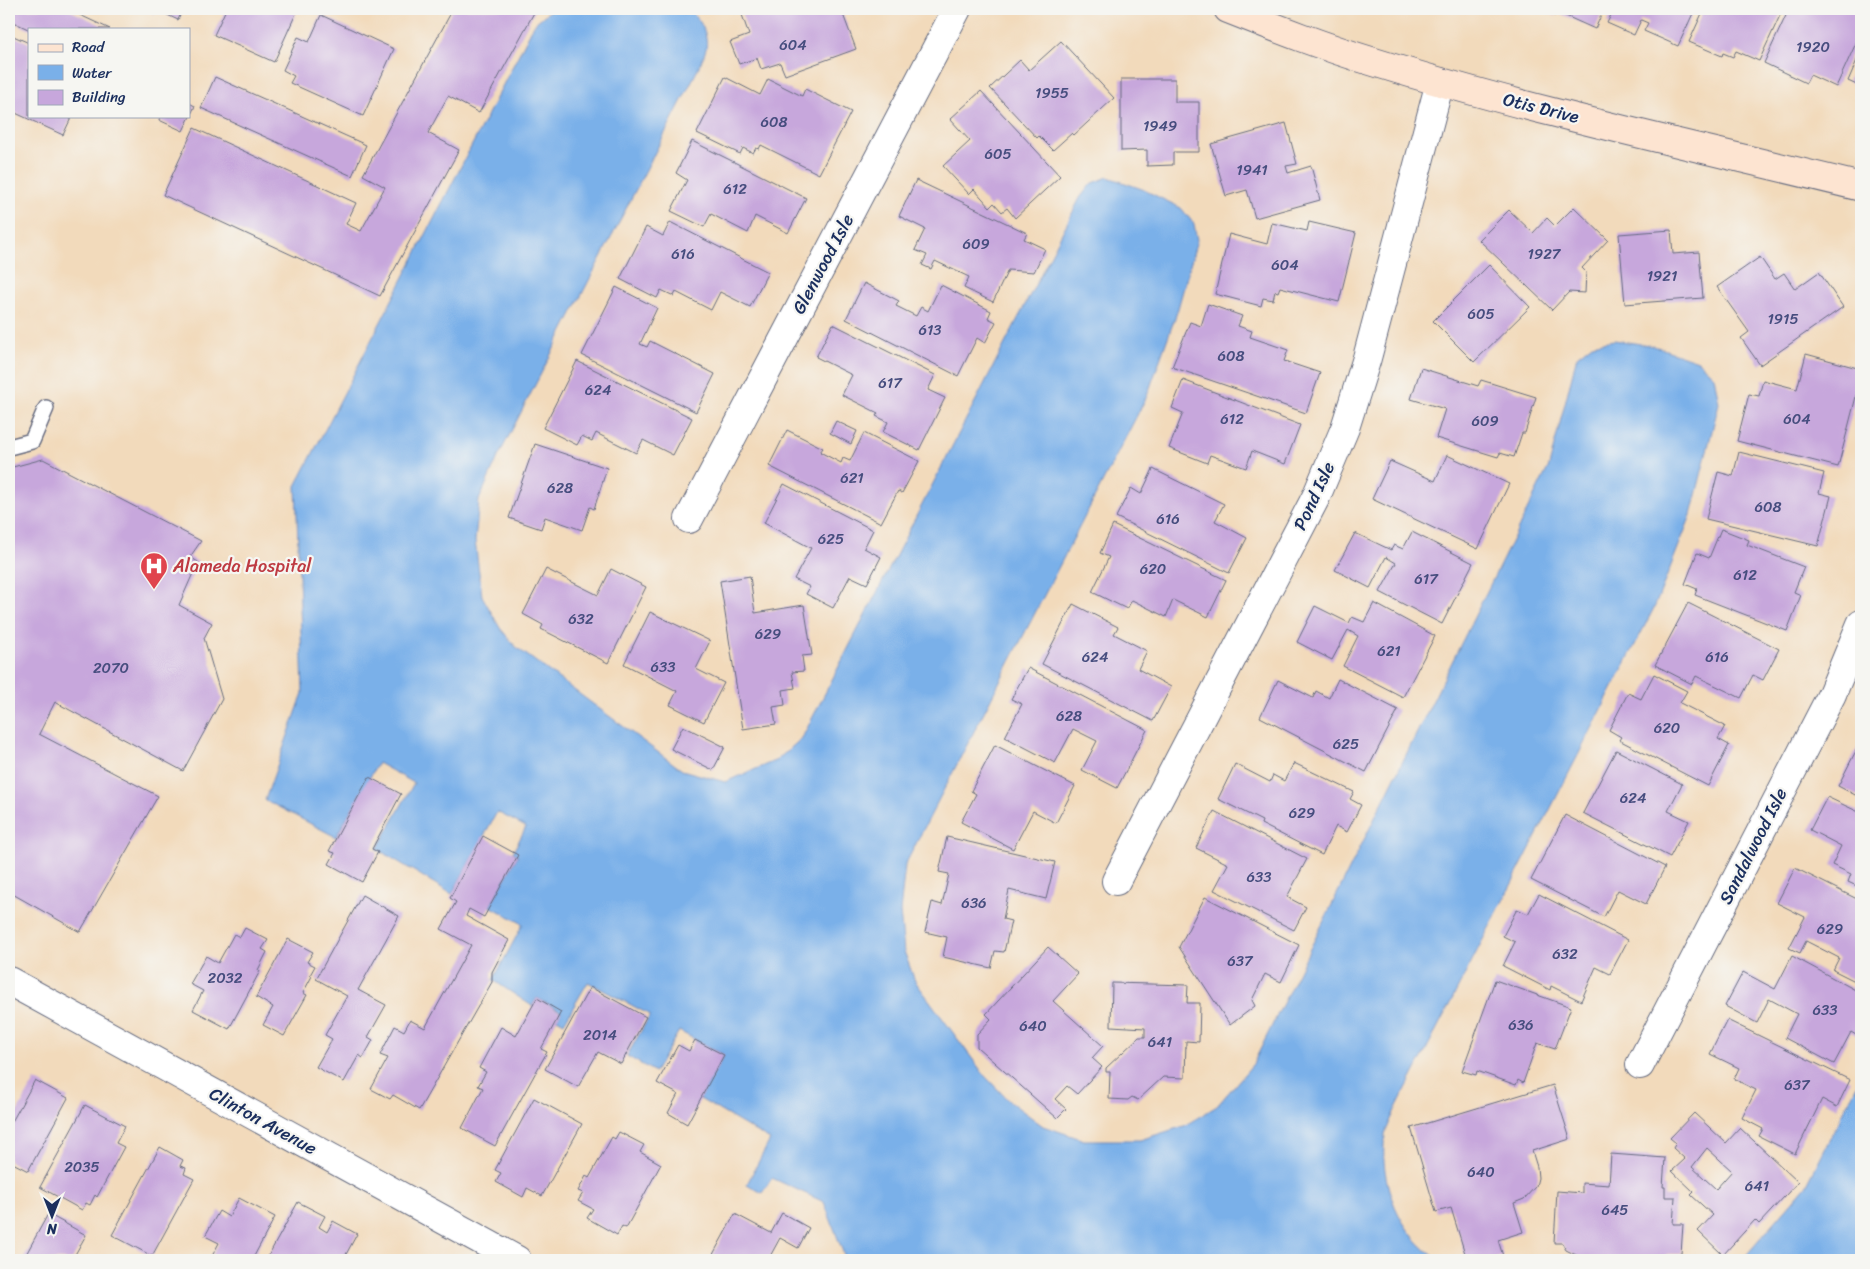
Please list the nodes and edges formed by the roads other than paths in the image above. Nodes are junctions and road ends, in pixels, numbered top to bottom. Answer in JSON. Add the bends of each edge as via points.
{"nodes":[{"id":1,"x":957,"y":9,"type":"edge"},
{"id":2,"x":1228,"y":9,"type":"edge"},
{"id":3,"x":1440,"y":82,"type":"junction"},
{"id":4,"x":1861,"y":187,"type":"edge"},
{"id":5,"x":46,"y":408,"type":"dead end"},
{"id":6,"x":9,"y":447,"type":"edge"},
{"id":7,"x":689,"y":519,"type":"dead end"},
{"id":8,"x":1861,"y":624,"type":"edge"},
{"id":9,"x":1116,"y":881,"type":"dead end"},
{"id":10,"x":9,"y":981,"type":"edge"},
{"id":11,"x":1640,"y":1065,"type":"dead end"},
{"id":12,"x":517,"y":1260,"type":"edge"}],
"edges":[{"from":1,"to":7,"type":"street","name":"Glenwood Isle"},
{"from":2,"to":3,"type":"main road","name":"Otis Drive","via":[[1335,49]]},
{"from":3,"to":4,"type":"main road","name":"Otis Drive"},
{"from":3,"to":9,"type":"street","name":"Pond Isle","via":[[1345,428],[1316,497]]},
{"from":5,"to":6,"type":"lane","via":[[32,441]]},
{"from":8,"to":11,"type":"street","name":"Sandalwood Isle","via":[[1832,694]]},
{"from":10,"to":12,"type":"street","name":"Clinton Avenue"}]}
